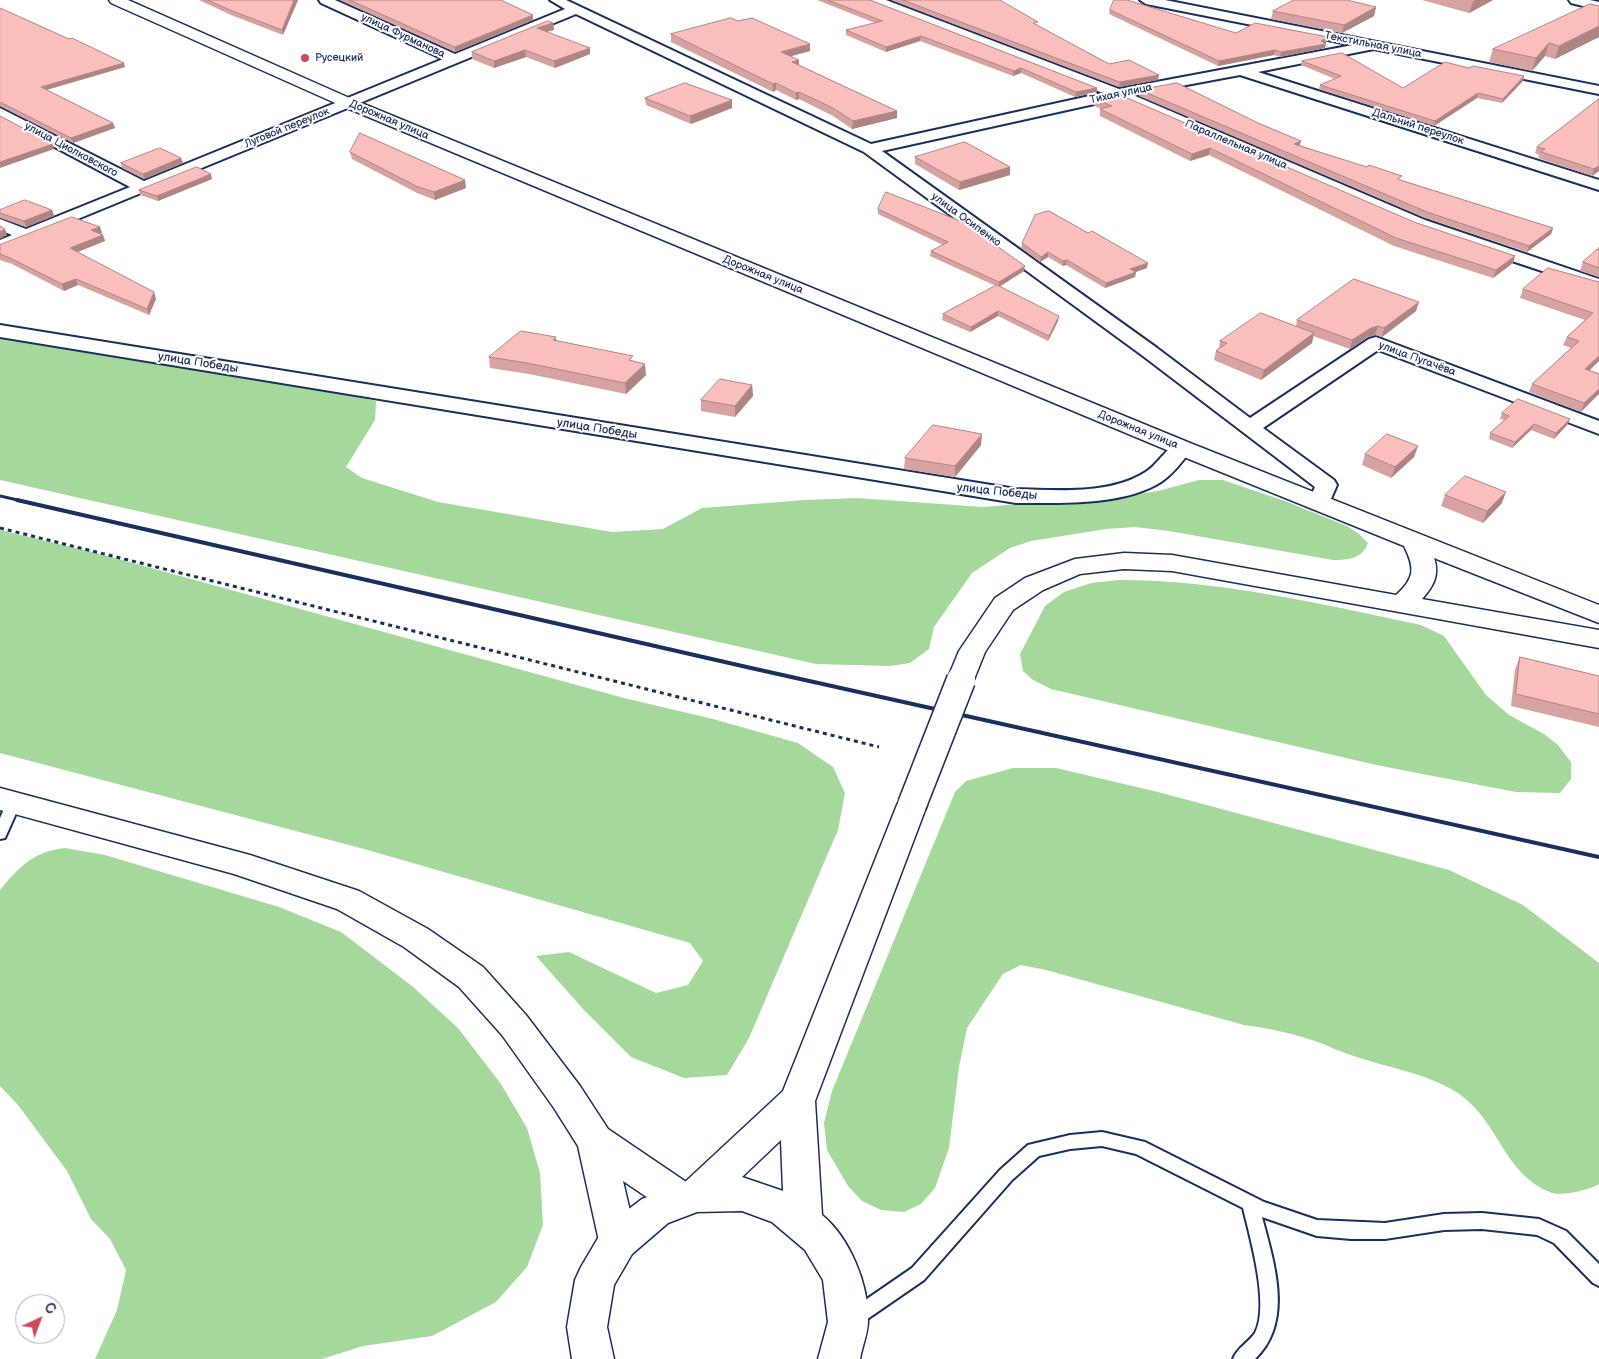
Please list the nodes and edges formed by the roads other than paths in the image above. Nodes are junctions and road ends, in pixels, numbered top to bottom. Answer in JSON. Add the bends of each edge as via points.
{"nodes":[{"id":1,"x":116,"y":0,"type":"edge"},
{"id":2,"x":325,"y":0,"type":"edge"},
{"id":3,"x":556,"y":0,"type":"edge"},
{"id":4,"x":875,"y":0,"type":"edge"},
{"id":5,"x":1146,"y":0,"type":"edge"},
{"id":6,"x":1575,"y":0,"type":"edge"},
{"id":7,"x":1599,"y":6,"type":"edge"},
{"id":8,"x":574,"y":10,"type":"junction"},
{"id":9,"x":1376,"y":45,"type":"junction"},
{"id":10,"x":454,"y":59,"type":"junction"},
{"id":11,"x":1238,"y":70,"type":"junction"},
{"id":12,"x":1599,"y":90,"type":"edge"},
{"id":13,"x":1118,"y":94,"type":"junction"},
{"id":14,"x":348,"y":103,"type":"junction"},
{"id":15,"x":0,"y":112,"type":"edge"},
{"id":16,"x":869,"y":149,"type":"junction"},
{"id":17,"x":1599,"y":185,"type":"edge"},
{"id":18,"x":143,"y":188,"type":"junction"},
{"id":19,"x":0,"y":224,"type":"edge"},
{"id":20,"x":26,"y":235,"type":"junction"},
{"id":21,"x":0,"y":246,"type":"edge"},
{"id":22,"x":1599,"y":285,"type":"edge"},
{"id":23,"x":0,"y":331,"type":"edge"},
{"id":24,"x":1250,"y":427,"type":"junction"},
{"id":25,"x":1599,"y":428,"type":"edge"},
{"id":26,"x":1182,"y":448,"type":"junction"},
{"id":27,"x":1319,"y":503,"type":"junction"},
{"id":28,"x":1414,"y":541,"type":"junction"},
{"id":29,"x":1403,"y":603,"type":"junction"},
{"id":30,"x":1599,"y":615,"type":"edge"},
{"id":31,"x":1593,"y":640,"type":"edge"},
{"id":32,"x":7,"y":801,"type":"edge"},
{"id":33,"x":0,"y":834,"type":"edge"},
{"id":34,"x":797,"y":1101,"type":"junction"},
{"id":35,"x":595,"y":1141,"type":"junction"},
{"id":36,"x":690,"y":1198,"type":"junction"},
{"id":37,"x":1250,"y":1203,"type":"junction"},
{"id":38,"x":803,"y":1224,"type":"junction"},
{"id":39,"x":618,"y":1240,"type":"junction"},
{"id":40,"x":1599,"y":1276,"type":"edge"},
{"id":41,"x":848,"y":1322,"type":"junction"},
{"id":42,"x":593,"y":1359,"type":"edge"},
{"id":43,"x":839,"y":1359,"type":"edge"},
{"id":44,"x":1242,"y":1359,"type":"edge"}],
"edges":[{"from":1,"to":14,"type":"main road","name":"Дорожная улица"},
{"from":2,"to":10,"type":"street","name":"улица Фурманова"},
{"from":3,"to":8,"type":"street","name":"улица Осипенко"},
{"from":4,"to":13,"type":"street","name":"Параллельная улица"},
{"from":5,"to":9,"type":"street","name":"Текстильная улица"},
{"from":6,"to":7,"type":"street"},
{"from":8,"to":10,"type":"street","name":"Луговой переулок"},
{"from":8,"to":16,"type":"street","name":"улица Осипенко"},
{"from":9,"to":11,"type":"street","name":"Тихая улица"},
{"from":9,"to":12,"type":"street","name":"Текстильная улица"},
{"from":10,"to":14,"type":"street","name":"Луговой переулок"},
{"from":11,"to":13,"type":"street","name":"Тихая улица"},
{"from":11,"to":17,"type":"street","name":"Дальний переулок"},
{"from":13,"to":16,"type":"street","name":"Тихая улица"},
{"from":13,"to":22,"type":"street","name":"Параллельная улица","via":[[1419,224]]},
{"from":14,"to":18,"type":"street","name":"Луговой переулок"},
{"from":14,"to":26,"type":"main road","name":"Дорожная улица"},
{"from":15,"to":18,"type":"street","name":"улица Циолковского"},
{"from":16,"to":24,"type":"street","name":"улица Осипенко"},
{"from":18,"to":20,"type":"street","name":"Луговой переулок"},
{"from":19,"to":20,"type":"street"},
{"from":20,"to":21,"type":"street","name":"Луговой переулок"},
{"from":23,"to":26,"type":"street","name":"улица Победы","via":[[1016,496],[1044,497],[1128,488],[1151,478]]},
{"from":24,"to":25,"type":"street","name":"улица Пугачёва","via":[[1376,343]]},
{"from":24,"to":27,"type":"street","name":"улица Осипенко","via":[[1326,485]]},
{"from":26,"to":27,"type":"main road","name":"Дорожная улица"},
{"from":27,"to":28,"type":"main road","name":"Дорожная улица"},
{"from":28,"to":29,"type":"main road","via":[[1425,569],[1419,589]]},
{"from":28,"to":30,"type":"main road","name":"Дорожная улица"},
{"from":29,"to":31,"type":"main road"},
{"from":29,"to":34,"type":"main road","bridge":true,"via":[[1172,563],[1124,561],[1075,567],[1034,584],[1004,604],[972,651]]},
{"from":32,"to":33,"type":"lane"},
{"from":32,"to":35,"type":"main road","via":[[258,870],[348,900],[416,938],[471,977],[514,1024]]},
{"from":34,"to":36,"type":"main road"},
{"from":34,"to":38,"type":"main road"},
{"from":35,"to":36,"type":"main road"},
{"from":35,"to":39,"type":"main road"},
{"from":36,"to":38,"type":"main road","via":[[742,1194],[784,1209]]},
{"from":36,"to":39,"type":"main road","via":[[654,1211]]},
{"from":37,"to":40,"type":"lane","via":[[1317,1228],[1351,1232],[1385,1231],[1444,1222],[1482,1221],[1539,1227],[1560,1237]]},
{"from":37,"to":41,"type":"lane","via":[[1139,1147],[1102,1139],[1034,1150],[1006,1175],[918,1274]]},
{"from":37,"to":44,"type":"lane","via":[[1264,1265],[1269,1307],[1263,1336]]},
{"from":38,"to":41,"type":"main road","via":[[819,1237],[842,1276]]},
{"from":39,"to":42,"type":"main road","via":[[595,1280],[587,1327]]},
{"from":41,"to":43,"type":"main road"}]}
